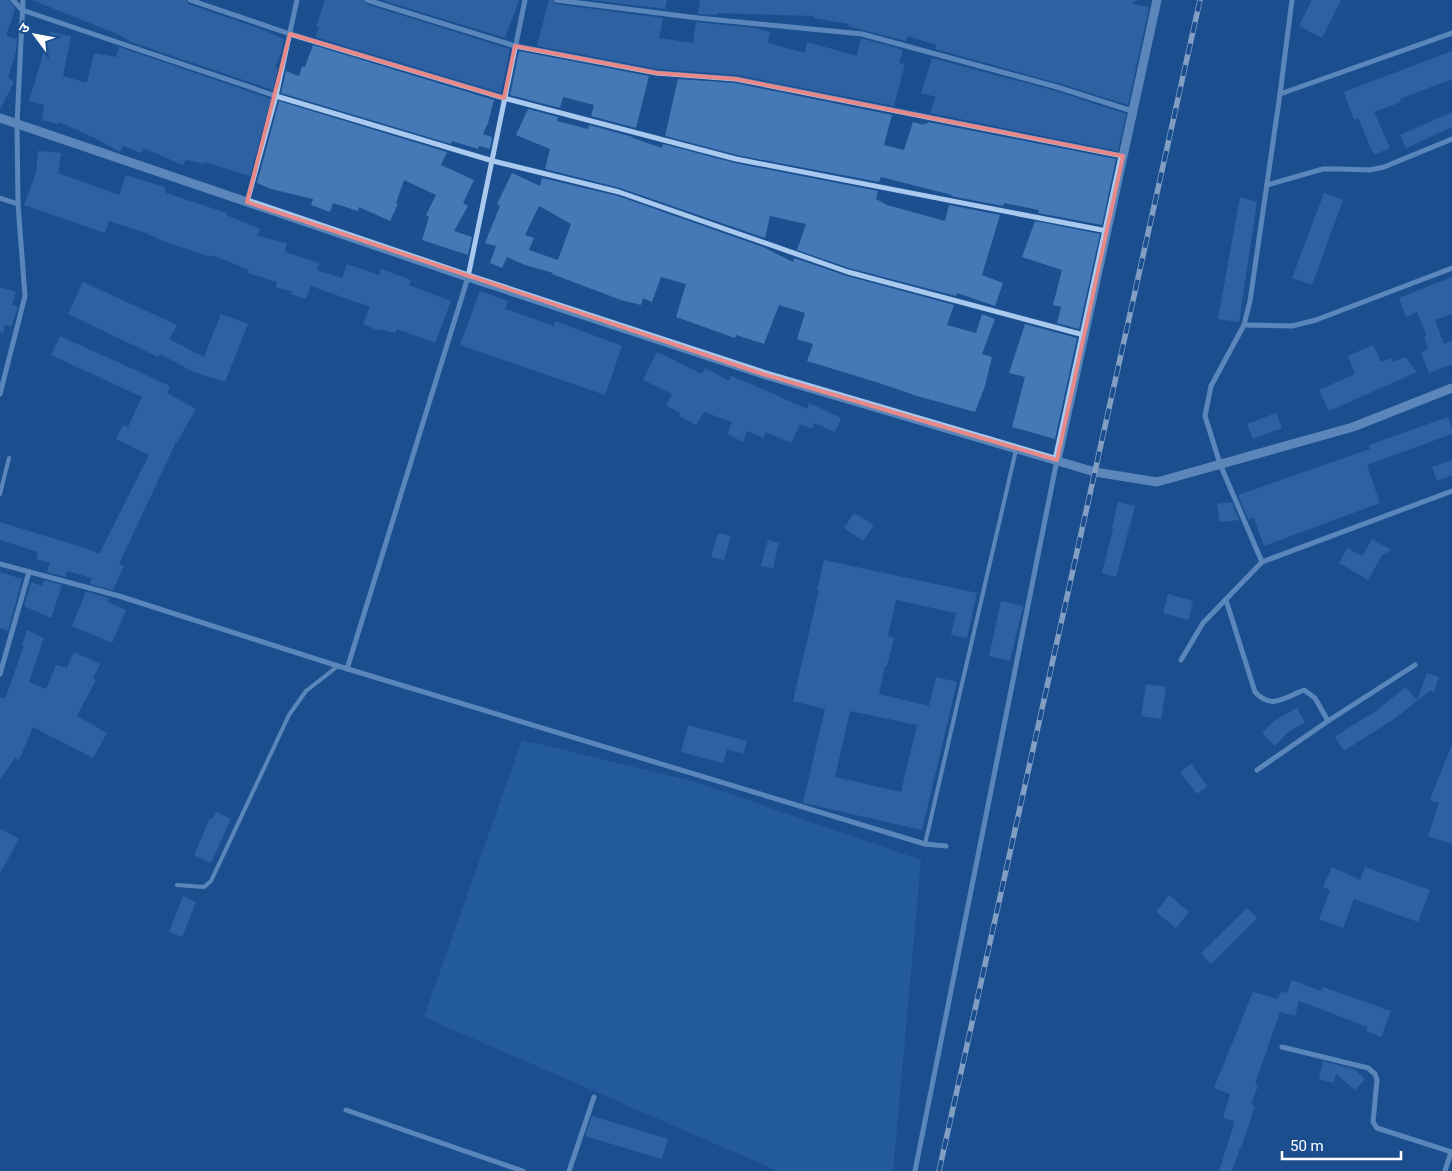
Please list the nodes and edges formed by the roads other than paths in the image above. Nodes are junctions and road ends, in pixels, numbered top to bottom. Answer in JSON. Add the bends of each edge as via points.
{"nodes":[{"id":1,"x":13,"y":0,"type":"edge"},
{"id":2,"x":23,"y":0,"type":"edge"},
{"id":3,"x":190,"y":0,"type":"edge"},
{"id":4,"x":297,"y":0,"type":"edge"},
{"id":5,"x":367,"y":0,"type":"edge"},
{"id":6,"x":525,"y":0,"type":"edge"},
{"id":7,"x":556,"y":0,"type":"edge"},
{"id":8,"x":1157,"y":0,"type":"edge"},
{"id":9,"x":1292,"y":0,"type":"edge"},
{"id":10,"x":22,"y":10,"type":"junction"},
{"id":11,"x":1452,"y":33,"type":"edge"},
{"id":12,"x":290,"y":34,"type":"junction"},
{"id":13,"x":515,"y":46,"type":"junction"},
{"id":14,"x":1280,"y":94,"type":"junction"},
{"id":15,"x":276,"y":96,"type":"junction"},
{"id":16,"x":504,"y":98,"type":"junction"},
{"id":17,"x":1132,"y":111,"type":"junction"},
{"id":18,"x":0,"y":118,"type":"edge"},
{"id":19,"x":17,"y":124,"type":"junction"},
{"id":20,"x":1452,"y":139,"type":"edge"},
{"id":21,"x":1123,"y":156,"type":"junction"},
{"id":22,"x":493,"y":161,"type":"junction"},
{"id":23,"x":1267,"y":185,"type":"junction"},
{"id":24,"x":0,"y":198,"type":"edge"},
{"id":25,"x":247,"y":202,"type":"junction"},
{"id":26,"x":18,"y":204,"type":"junction"},
{"id":27,"x":1106,"y":231,"type":"junction"},
{"id":28,"x":1452,"y":268,"type":"edge"},
{"id":29,"x":468,"y":277,"type":"junction"},
{"id":30,"x":1244,"y":325,"type":"junction"},
{"id":31,"x":1084,"y":334,"type":"junction"},
{"id":32,"x":1452,"y":388,"type":"edge"},
{"id":33,"x":0,"y":394,"type":"edge"},
{"id":34,"x":1016,"y":448,"type":"junction"},
{"id":35,"x":9,"y":458,"type":"dead end"},
{"id":36,"x":1057,"y":460,"type":"junction"},
{"id":37,"x":1220,"y":464,"type":"junction"},
{"id":38,"x":1452,"y":491,"type":"edge"},
{"id":39,"x":0,"y":494,"type":"edge"},
{"id":40,"x":1262,"y":562,"type":"junction"},
{"id":41,"x":0,"y":564,"type":"edge"},
{"id":42,"x":28,"y":572,"type":"junction"},
{"id":43,"x":1226,"y":600,"type":"junction"},
{"id":44,"x":1181,"y":660,"type":"dead end"},
{"id":45,"x":1415,"y":665,"type":"dead end"},
{"id":46,"x":338,"y":666,"type":"junction"},
{"id":47,"x":347,"y":669,"type":"junction"},
{"id":48,"x":0,"y":674,"type":"edge"},
{"id":49,"x":1328,"y":721,"type":"junction"},
{"id":50,"x":1257,"y":770,"type":"dead end"},
{"id":51,"x":926,"y":844,"type":"junction"},
{"id":52,"x":946,"y":846,"type":"dead end"},
{"id":53,"x":177,"y":885,"type":"dead end"},
{"id":54,"x":1282,"y":1047,"type":"dead end"},
{"id":55,"x":594,"y":1096,"type":"dead end"},
{"id":56,"x":346,"y":1110,"type":"dead end"},
{"id":57,"x":1452,"y":1152,"type":"edge"},
{"id":58,"x":523,"y":1171,"type":"edge"},
{"id":59,"x":569,"y":1171,"type":"edge"},
{"id":60,"x":915,"y":1171,"type":"edge"},
{"id":61,"x":1445,"y":1171,"type":"edge"}],
"edges":[{"from":1,"to":10,"type":"street"},
{"from":2,"to":10,"type":"street"},
{"from":3,"to":12,"type":"street"},
{"from":4,"to":12,"type":"street"},
{"from":5,"to":13,"type":"street"},
{"from":6,"to":13,"type":"street"},
{"from":7,"to":17,"type":"street","via":[[862,34],[1057,87]]},
{"from":8,"to":17,"type":"street"},
{"from":9,"to":14,"type":"street"},
{"from":10,"to":15,"type":"street"},
{"from":10,"to":19,"type":"street"},
{"from":11,"to":14,"type":"street"},
{"from":12,"to":15,"type":"street"},
{"from":12,"to":16,"type":"street"},
{"from":13,"to":16,"type":"street"},
{"from":13,"to":21,"type":"street","via":[[657,73],[736,79]]},
{"from":14,"to":23,"type":"street"},
{"from":15,"to":22,"type":"street"},
{"from":15,"to":25,"type":"street"},
{"from":16,"to":22,"type":"street"},
{"from":16,"to":27,"type":"street","via":[[736,159]]},
{"from":17,"to":21,"type":"street"},
{"from":18,"to":19,"type":"street"},
{"from":19,"to":25,"type":"street"},
{"from":19,"to":26,"type":"street"},
{"from":20,"to":23,"type":"street","via":[[1377,169],[1323,170]]},
{"from":21,"to":27,"type":"street"},
{"from":22,"to":29,"type":"street"},
{"from":22,"to":31,"type":"street","via":[[619,192],[848,272]]},
{"from":23,"to":30,"type":"street"},
{"from":24,"to":26,"type":"street"},
{"from":25,"to":29,"type":"street"},
{"from":26,"to":33,"type":"street","via":[[25,296]]},
{"from":27,"to":31,"type":"street"},
{"from":28,"to":30,"type":"street","via":[[1316,320],[1292,326]]},
{"from":29,"to":34,"type":"street","via":[[763,374]]},
{"from":29,"to":47,"type":"street"},
{"from":30,"to":37,"type":"street","via":[[1211,386],[1205,416]]},
{"from":31,"to":36,"type":"street"},
{"from":32,"to":37,"type":"street","via":[[1353,427]]},
{"from":34,"to":36,"type":"street"},
{"from":34,"to":51,"type":"lane"},
{"from":35,"to":39,"type":"lane"},
{"from":36,"to":37,"type":"street","via":[[1096,472],[1157,482]]},
{"from":36,"to":60,"type":"street"},
{"from":37,"to":40,"type":"street"},
{"from":38,"to":40,"type":"street"},
{"from":40,"to":43,"type":"street"},
{"from":41,"to":42,"type":"street"},
{"from":42,"to":46,"type":"street","via":[[119,596]]},
{"from":42,"to":48,"type":"street"},
{"from":43,"to":44,"type":"street","via":[[1203,623]]},
{"from":43,"to":49,"type":"street","via":[[1255,692],[1272,703],[1304,690],[1315,698]]},
{"from":45,"to":49,"type":"street"},
{"from":46,"to":47,"type":"street"},
{"from":46,"to":53,"type":"lane","via":[[306,691],[289,715],[211,881],[204,887]]},
{"from":47,"to":51,"type":"street"},
{"from":49,"to":50,"type":"street"},
{"from":51,"to":52,"type":"street"},
{"from":54,"to":57,"type":"street","via":[[1368,1068],[1377,1080],[1373,1122],[1377,1128]]},
{"from":55,"to":59,"type":"street"},
{"from":56,"to":58,"type":"street"},
{"from":57,"to":61,"type":"street"}]}
